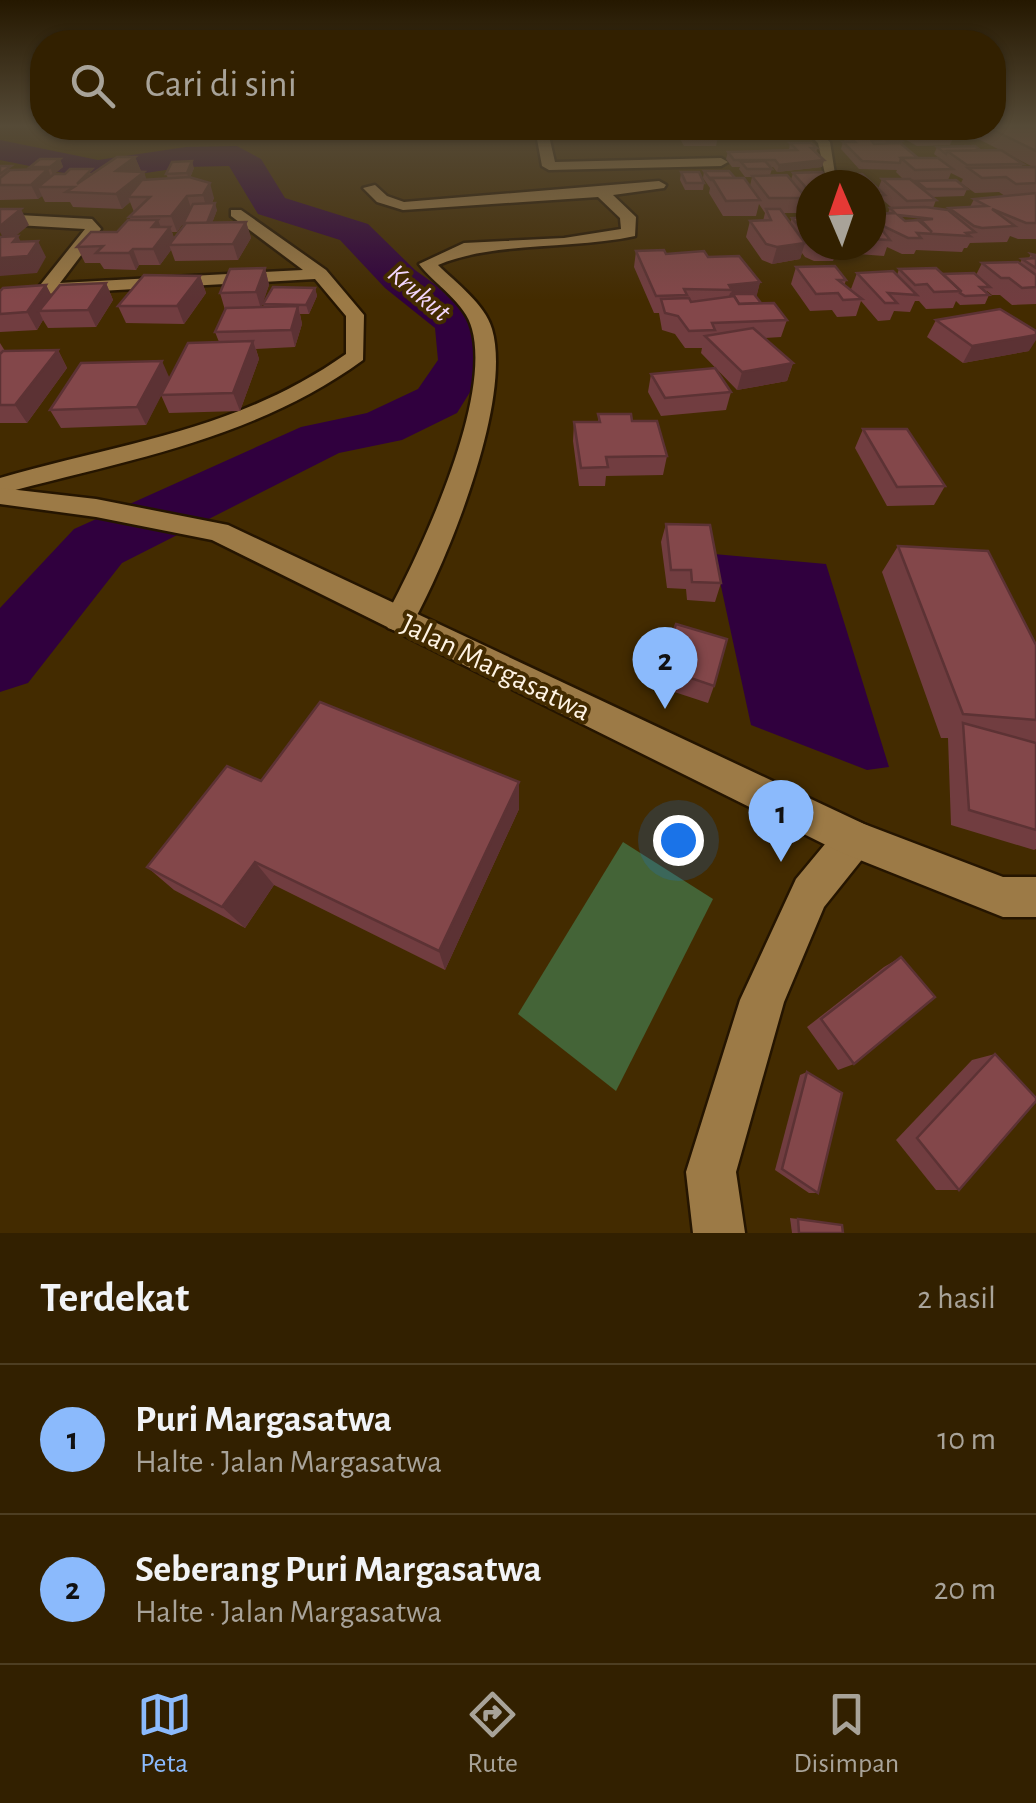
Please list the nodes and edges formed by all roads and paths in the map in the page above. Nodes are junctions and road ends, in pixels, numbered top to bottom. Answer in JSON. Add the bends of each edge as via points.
{"nodes":[{"id":1,"x":659,"y":185,"type":"dead end"},
{"id":2,"x":370,"y":188,"type":"dead end"},
{"id":3,"x":602,"y":192,"type":"junction"},
{"id":4,"x":236,"y":213,"type":"dead end"},
{"id":5,"x":0,"y":219,"type":"edge"},
{"id":6,"x":320,"y":274,"type":"junction"},
{"id":7,"x":0,"y":486,"type":"edge"},
{"id":8,"x":0,"y":496,"type":"edge"},
{"id":9,"x":399,"y":620,"type":"junction"},
{"id":10,"x":854,"y":839,"type":"junction"},
{"id":11,"x":1036,"y":897,"type":"edge"},
{"id":12,"x":719,"y":1233,"type":"edge"}],
"edges":[{"from":1,"to":3,"type":"street"},
{"from":2,"to":3,"type":"street","via":[[403,206]]},
{"from":3,"to":9,"type":"street","via":[[628,216],[629,232],[464,248],[427,264],[482,325],[487,349],[482,399],[441,533],[414,601]]},
{"from":4,"to":6,"type":"street"},
{"from":5,"to":6,"type":"street","via":[[87,222],[93,228],[38,289]]},
{"from":6,"to":7,"type":"street","via":[[354,315],[356,356],[328,380],[209,434]]},
{"from":8,"to":9,"type":"street","name":"Jalan Margasatwa","via":[[220,532]]},
{"from":9,"to":10,"type":"street","name":"Jalan Margasatwa"},
{"from":10,"to":11,"type":"street","name":"Jalan Margasatwa","via":[[1004,897]]},
{"from":10,"to":12,"type":"street","via":[[810,893],[762,1000],[711,1172]]}]}
